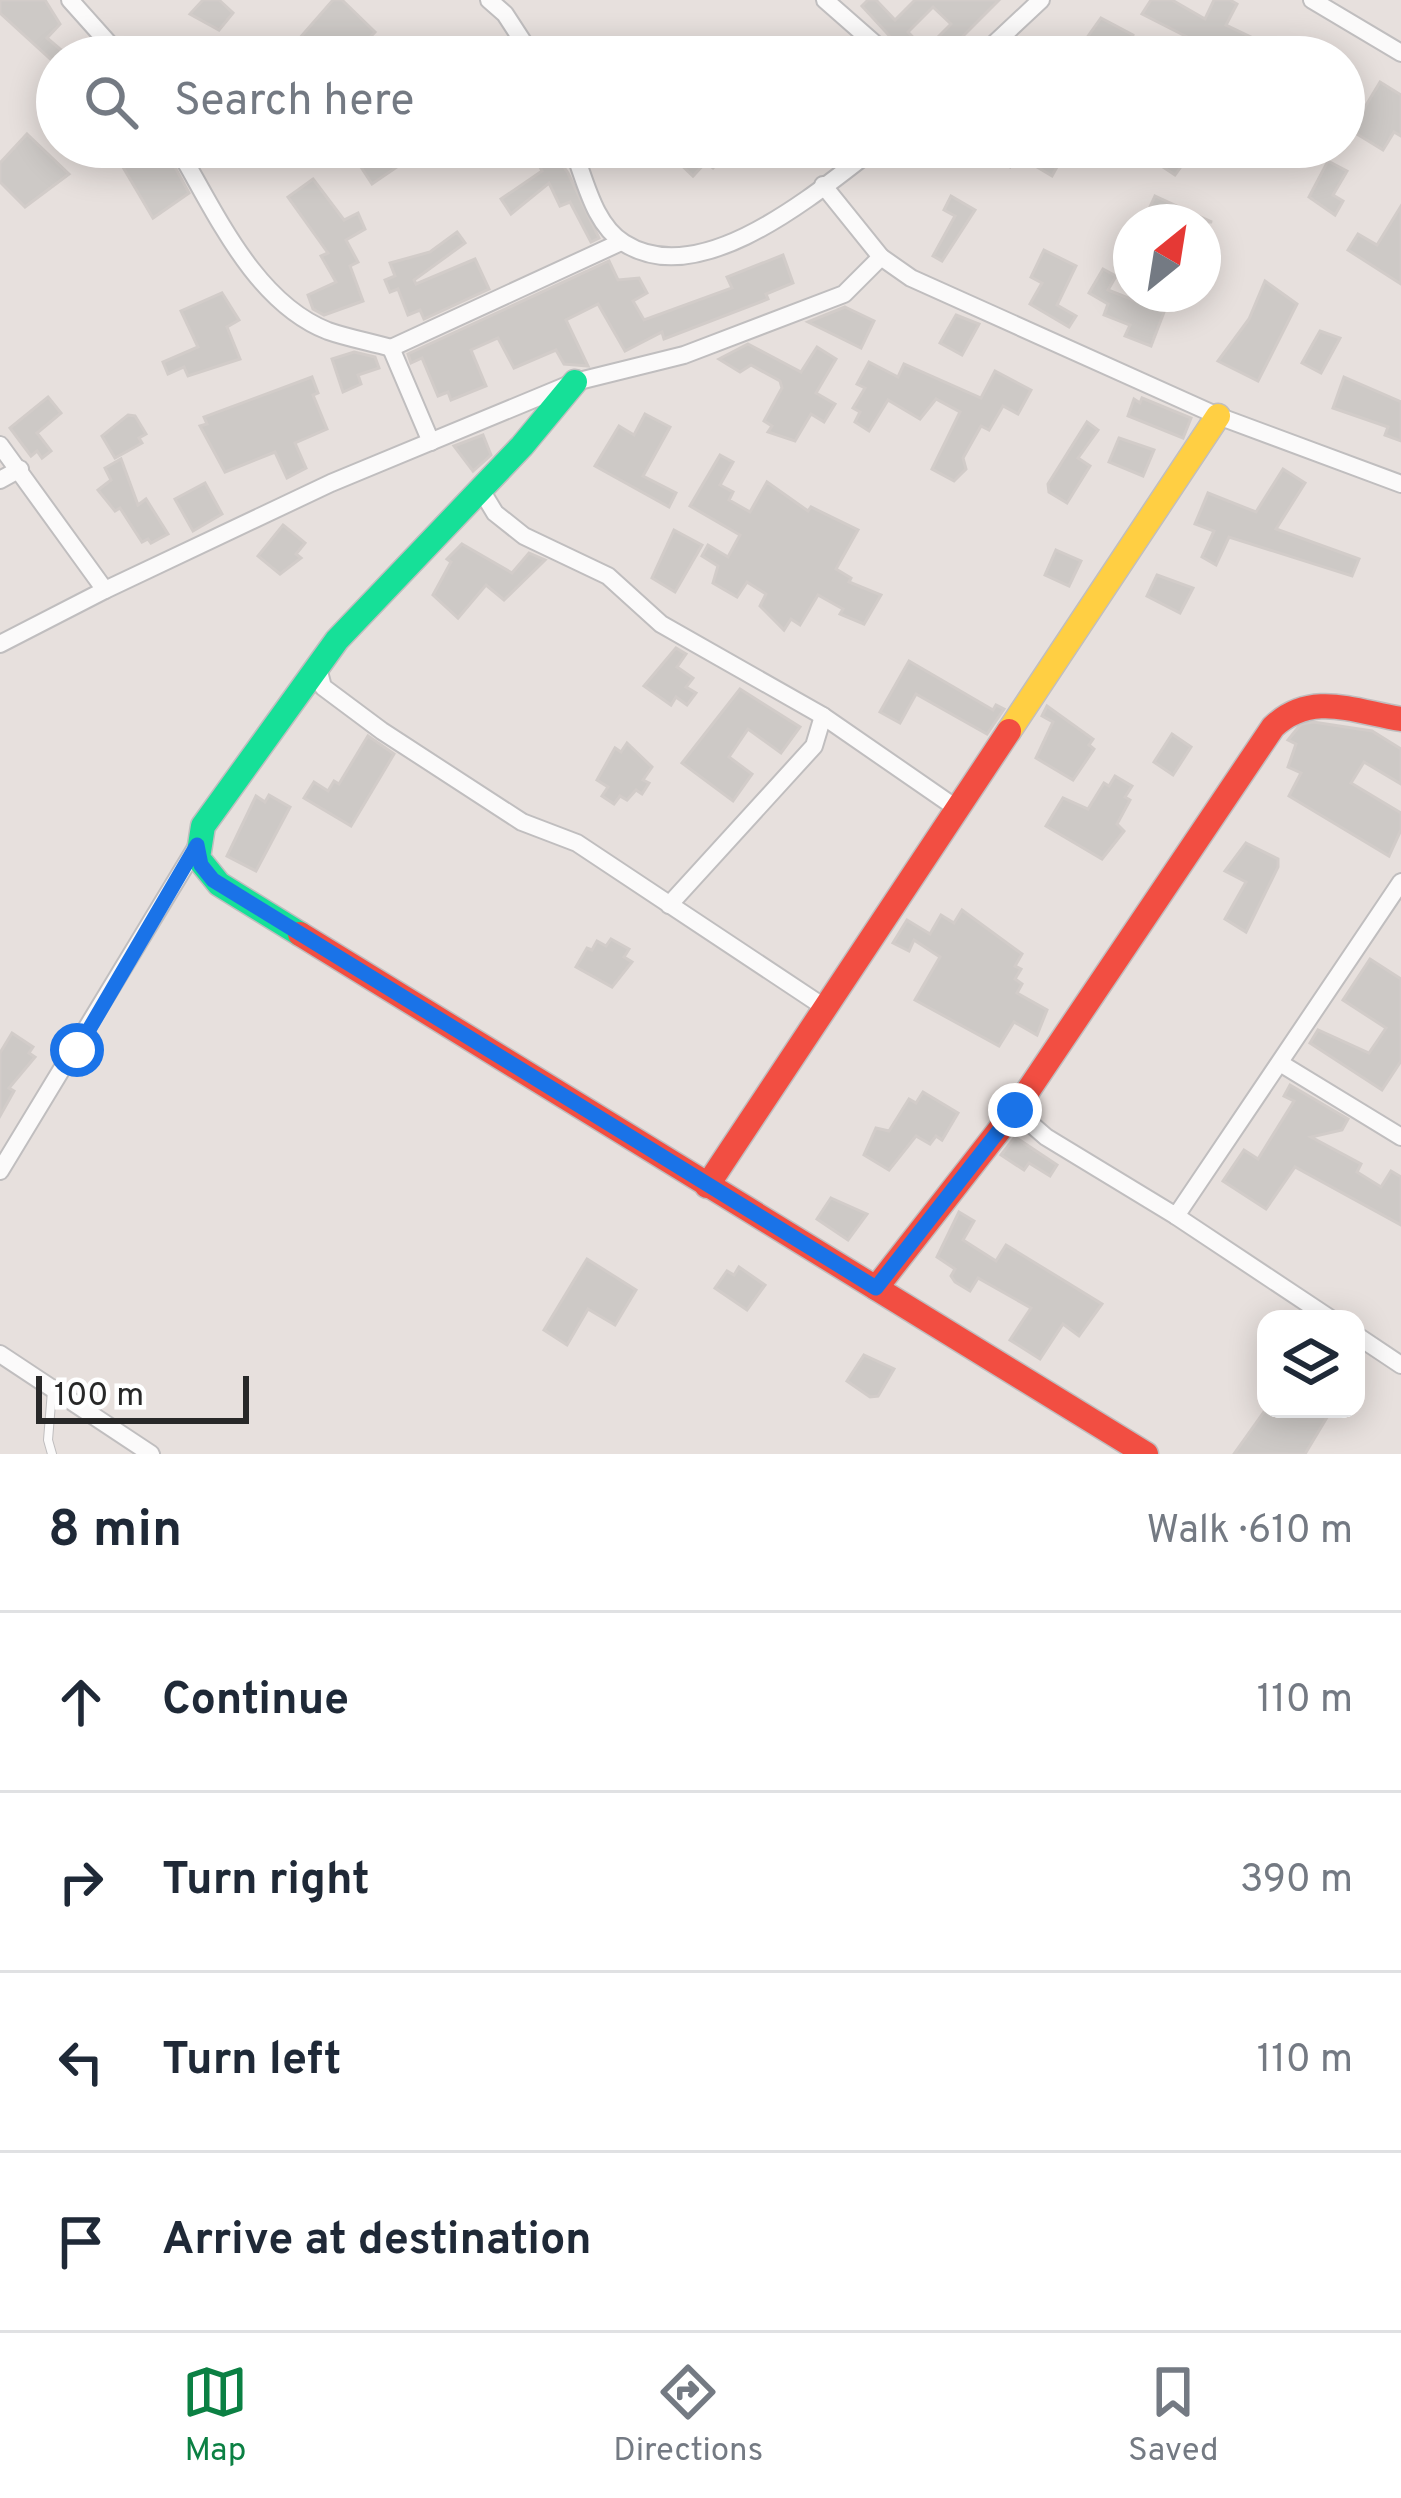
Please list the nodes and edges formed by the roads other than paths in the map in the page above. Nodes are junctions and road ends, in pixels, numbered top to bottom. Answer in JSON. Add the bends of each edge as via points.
{"nodes":[{"id":1,"x":70,"y":0,"type":"edge"},
{"id":2,"x":489,"y":0,"type":"edge"},
{"id":3,"x":825,"y":0,"type":"edge"},
{"id":4,"x":1041,"y":0,"type":"edge"},
{"id":5,"x":1312,"y":0,"type":"edge"},
{"id":6,"x":102,"y":36,"type":"edge"},
{"id":7,"x":519,"y":36,"type":"edge"},
{"id":8,"x":866,"y":36,"type":"edge"},
{"id":9,"x":1002,"y":36,"type":"edge"},
{"id":10,"x":1401,"y":53,"type":"edge"},
{"id":11,"x":190,"y":168,"type":"edge"},
{"id":12,"x":579,"y":168,"type":"edge"},
{"id":13,"x":847,"y":168,"type":"edge"},
{"id":14,"x":823,"y":185,"type":"junction"},
{"id":15,"x":621,"y":242,"type":"junction"},
{"id":16,"x":881,"y":256,"type":"junction"},
{"id":17,"x":391,"y":347,"type":"junction"},
{"id":18,"x":574,"y":382,"type":"junction"},
{"id":19,"x":1218,"y":416,"type":"junction"},
{"id":20,"x":431,"y":442,"type":"junction"},
{"id":21,"x":0,"y":446,"type":"edge"},
{"id":22,"x":20,"y":469,"type":"junction"},
{"id":23,"x":0,"y":480,"type":"edge"},
{"id":24,"x":1401,"y":484,"type":"edge"},
{"id":25,"x":482,"y":490,"type":"junction"},
{"id":26,"x":105,"y":590,"type":"junction"},
{"id":27,"x":0,"y":644,"type":"edge"},
{"id":28,"x":317,"y":664,"type":"junction"},
{"id":29,"x":823,"y":716,"type":"junction"},
{"id":30,"x":1401,"y":719,"type":"edge"},
{"id":31,"x":959,"y":810,"type":"junction"},
{"id":32,"x":197,"y":845,"type":"junction"},
{"id":33,"x":1401,"y":882,"type":"edge"},
{"id":34,"x":670,"y":905,"type":"junction"},
{"id":35,"x":826,"y":1009,"type":"junction"},
{"id":36,"x":1280,"y":1063,"type":"junction"},
{"id":37,"x":1015,"y":1110,"type":"junction"},
{"id":38,"x":1401,"y":1137,"type":"edge"},
{"id":39,"x":0,"y":1171,"type":"edge"},
{"id":40,"x":707,"y":1186,"type":"junction"},
{"id":41,"x":1176,"y":1216,"type":"junction"},
{"id":42,"x":876,"y":1288,"type":"junction"},
{"id":43,"x":1317,"y":1310,"type":"edge"},
{"id":44,"x":1365,"y":1341,"type":"edge"},
{"id":45,"x":0,"y":1354,"type":"edge"},
{"id":46,"x":1401,"y":1365,"type":"edge"},
{"id":47,"x":52,"y":1390,"type":"junction"},
{"id":48,"x":52,"y":1454,"type":"edge"},
{"id":49,"x":151,"y":1454,"type":"edge"},
{"id":50,"x":1146,"y":1454,"type":"edge"}],
"edges":[{"from":1,"to":6,"type":"street"},
{"from":2,"to":7,"type":"street"},
{"from":3,"to":8,"type":"street"},
{"from":4,"to":9,"type":"street"},
{"from":5,"to":10,"type":"street"},
{"from":11,"to":17,"type":"street","via":[[279,301],[325,330]]},
{"from":12,"to":15,"type":"street","via":[[590,200]]},
{"from":13,"to":14,"type":"street"},
{"from":14,"to":15,"type":"street","via":[[774,220],[695,258]]},
{"from":14,"to":16,"type":"street"},
{"from":15,"to":17,"type":"street"},
{"from":16,"to":18,"type":"street","via":[[844,294],[684,355]]},
{"from":16,"to":19,"type":"street","via":[[964,303]]},
{"from":17,"to":20,"type":"street"},
{"from":18,"to":20,"type":"street"},
{"from":18,"to":25,"type":"street"},
{"from":19,"to":24,"type":"street"},
{"from":19,"to":31,"type":"street"},
{"from":20,"to":26,"type":"street"},
{"from":21,"to":22,"type":"street"},
{"from":22,"to":23,"type":"street"},
{"from":22,"to":26,"type":"street"},
{"from":25,"to":28,"type":"street"},
{"from":25,"to":29,"type":"street","via":[[524,536],[608,576],[662,624]]},
{"from":26,"to":27,"type":"street"},
{"from":28,"to":32,"type":"street","via":[[278,710]]},
{"from":28,"to":34,"type":"street","via":[[323,687],[382,731]]},
{"from":29,"to":31,"type":"street"},
{"from":29,"to":34,"type":"street","via":[[814,746]]},
{"from":30,"to":37,"type":"street","via":[[1313,705],[1293,708],[1273,727]]},
{"from":31,"to":35,"type":"street"},
{"from":32,"to":39,"type":"street"},
{"from":32,"to":40,"type":"street","via":[[213,880]]},
{"from":33,"to":36,"type":"street"},
{"from":34,"to":35,"type":"street"},
{"from":35,"to":40,"type":"street"},
{"from":36,"to":38,"type":"street"},
{"from":36,"to":41,"type":"street"},
{"from":37,"to":41,"type":"street"},
{"from":37,"to":42,"type":"street"},
{"from":40,"to":42,"type":"street"},
{"from":41,"to":43,"type":"street"},
{"from":42,"to":50,"type":"street"},
{"from":44,"to":46,"type":"street"},
{"from":45,"to":47,"type":"street"},
{"from":47,"to":48,"type":"lane"},
{"from":47,"to":49,"type":"street"}]}
